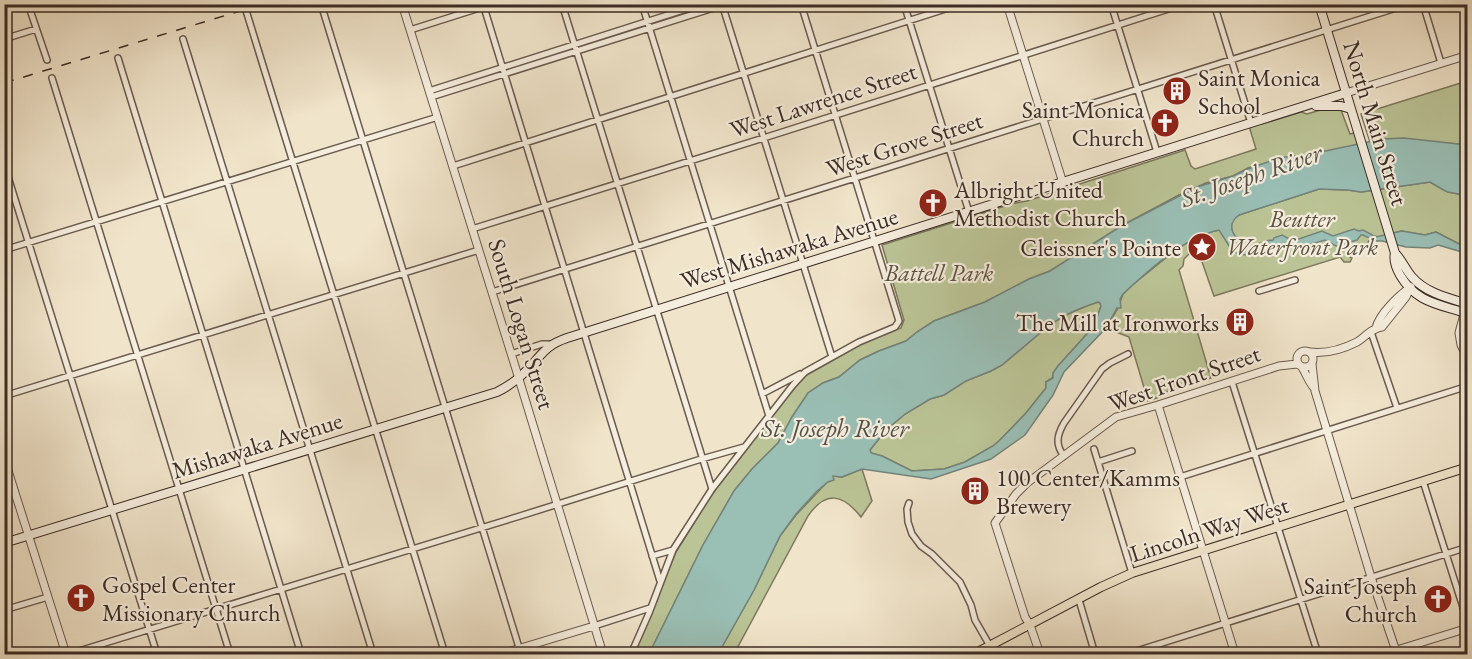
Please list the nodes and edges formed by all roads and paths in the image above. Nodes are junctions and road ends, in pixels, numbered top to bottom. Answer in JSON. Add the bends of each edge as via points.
{"nodes":[{"id":1,"x":28,"y":4,"type":"edge"},
{"id":2,"x":244,"y":4,"type":"edge"},
{"id":3,"x":321,"y":4,"type":"edge"},
{"id":4,"x":402,"y":4,"type":"edge"},
{"id":5,"x":492,"y":4,"type":"edge"},
{"id":6,"x":562,"y":4,"type":"edge"},
{"id":7,"x":642,"y":4,"type":"edge"},
{"id":8,"x":702,"y":4,"type":"edge"},
{"id":9,"x":801,"y":4,"type":"edge"},
{"id":10,"x":904,"y":4,"type":"edge"},
{"id":11,"x":961,"y":4,"type":"edge"},
{"id":12,"x":1007,"y":4,"type":"edge"},
{"id":13,"x":1111,"y":4,"type":"edge"},
{"id":14,"x":1184,"y":4,"type":"edge"},
{"id":15,"x":1214,"y":4,"type":"edge"},
{"id":16,"x":1318,"y":4,"type":"edge"},
{"id":17,"x":1409,"y":4,"type":"edge"},
{"id":18,"x":1423,"y":4,"type":"edge"},
{"id":19,"x":723,"y":5,"type":"edge"},
{"id":20,"x":483,"y":6,"type":"edge"},
{"id":21,"x":909,"y":21,"type":"junction"},
{"id":22,"x":649,"y":25,"type":"junction"},
{"id":23,"x":1117,"y":26,"type":"junction"},
{"id":24,"x":36,"y":29,"type":"junction"},
{"id":25,"x":410,"y":30,"type":"junction"},
{"id":26,"x":1326,"y":30,"type":"junction"},
{"id":27,"x":4,"y":39,"type":"edge"},
{"id":28,"x":183,"y":39,"type":"dead end"},
{"id":29,"x":576,"y":48,"type":"junction"},
{"id":30,"x":816,"y":51,"type":"junction"},
{"id":31,"x":1023,"y":55,"type":"junction"},
{"id":32,"x":1467,"y":55,"type":"edge"},
{"id":33,"x":118,"y":58,"type":"dead end"},
{"id":34,"x":1231,"y":59,"type":"junction"},
{"id":35,"x":47,"y":60,"type":"dead end"},
{"id":36,"x":1441,"y":63,"type":"junction"},
{"id":37,"x":503,"y":71,"type":"junction"},
{"id":38,"x":743,"y":74,"type":"junction"},
{"id":39,"x":52,"y":78,"type":"dead end"},
{"id":40,"x":929,"y":85,"type":"junction"},
{"id":41,"x":1137,"y":89,"type":"junction"},
{"id":42,"x":1346,"y":93,"type":"junction"},
{"id":43,"x":430,"y":94,"type":"junction"},
{"id":44,"x":671,"y":97,"type":"junction"},
{"id":45,"x":1306,"y":106,"type":"junction"},
{"id":46,"x":1351,"y":109,"type":"junction"},
{"id":47,"x":836,"y":115,"type":"junction"},
{"id":48,"x":438,"y":117,"type":"junction"},
{"id":49,"x":1043,"y":118,"type":"junction"},
{"id":50,"x":598,"y":120,"type":"junction"},
{"id":51,"x":1251,"y":123,"type":"junction"},
{"id":52,"x":763,"y":138,"type":"junction"},
{"id":53,"x":363,"y":140,"type":"junction"},
{"id":54,"x":526,"y":142,"type":"junction"},
{"id":55,"x":949,"y":148,"type":"junction"},
{"id":56,"x":1157,"y":152,"type":"junction"},
{"id":57,"x":690,"y":161,"type":"junction"},
{"id":58,"x":293,"y":162,"type":"junction"},
{"id":59,"x":4,"y":164,"type":"edge"},
{"id":60,"x":453,"y":166,"type":"junction"},
{"id":61,"x":856,"y":178,"type":"junction"},
{"id":62,"x":228,"y":182,"type":"junction"},
{"id":63,"x":618,"y":183,"type":"junction"},
{"id":64,"x":1063,"y":183,"type":"junction"},
{"id":65,"x":783,"y":201,"type":"junction"},
{"id":66,"x":162,"y":202,"type":"junction"},
{"id":67,"x":546,"y":206,"type":"junction"},
{"id":68,"x":969,"y":212,"type":"junction"},
{"id":69,"x":96,"y":222,"type":"junction"},
{"id":70,"x":710,"y":224,"type":"junction"},
{"id":71,"x":472,"y":229,"type":"junction"},
{"id":72,"x":876,"y":242,"type":"junction"},
{"id":73,"x":29,"y":243,"type":"junction"},
{"id":74,"x":638,"y":247,"type":"junction"},
{"id":75,"x":4,"y":250,"type":"edge"},
{"id":76,"x":479,"y":250,"type":"junction"},
{"id":77,"x":1395,"y":251,"type":"junction"},
{"id":78,"x":802,"y":265,"type":"junction"},
{"id":79,"x":565,"y":270,"type":"junction"},
{"id":80,"x":404,"y":273,"type":"junction"},
{"id":81,"x":1295,"y":280,"type":"dead end"},
{"id":82,"x":1416,"y":281,"type":"junction"},
{"id":83,"x":730,"y":288,"type":"junction"},
{"id":84,"x":1410,"y":288,"type":"junction"},
{"id":85,"x":1259,"y":291,"type":"dead end"},
{"id":86,"x":492,"y":292,"type":"junction"},
{"id":87,"x":334,"y":294,"type":"junction"},
{"id":88,"x":1467,"y":303,"type":"edge"},
{"id":89,"x":657,"y":310,"type":"junction"},
{"id":90,"x":1465,"y":313,"type":"edge"},
{"id":91,"x":269,"y":314,"type":"junction"},
{"id":92,"x":1374,"y":330,"type":"junction"},
{"id":93,"x":585,"y":333,"type":"junction"},
{"id":94,"x":203,"y":334,"type":"junction"},
{"id":95,"x":1467,"y":342,"type":"edge"},
{"id":96,"x":553,"y":344,"type":"junction"},
{"id":97,"x":1330,"y":351,"type":"junction"},
{"id":98,"x":1310,"y":352,"type":"junction"},
{"id":99,"x":138,"y":354,"type":"junction"},
{"id":100,"x":511,"y":354,"type":"junction"},
{"id":101,"x":1128,"y":354,"type":"dead end"},
{"id":102,"x":1297,"y":356,"type":"junction"},
{"id":103,"x":832,"y":357,"type":"junction"},
{"id":104,"x":1467,"y":357,"type":"edge"},
{"id":105,"x":1312,"y":363,"type":"junction"},
{"id":106,"x":1300,"y":365,"type":"junction"},
{"id":107,"x":1279,"y":366,"type":"junction"},
{"id":108,"x":805,"y":372,"type":"junction"},
{"id":109,"x":70,"y":375,"type":"junction"},
{"id":110,"x":519,"y":379,"type":"junction"},
{"id":111,"x":1232,"y":382,"type":"junction"},
{"id":112,"x":1467,"y":386,"type":"edge"},
{"id":113,"x":1314,"y":388,"type":"junction"},
{"id":114,"x":762,"y":394,"type":"junction"},
{"id":115,"x":4,"y":396,"type":"edge"},
{"id":116,"x":1158,"y":405,"type":"junction"},
{"id":117,"x":446,"y":408,"type":"junction"},
{"id":118,"x":1397,"y":408,"type":"junction"},
{"id":119,"x":769,"y":416,"type":"junction"},
{"id":120,"x":376,"y":429,"type":"junction"},
{"id":121,"x":1327,"y":431,"type":"junction"},
{"id":122,"x":744,"y":447,"type":"junction"},
{"id":123,"x":310,"y":449,"type":"junction"},
{"id":124,"x":1094,"y":449,"type":"dead end"},
{"id":125,"x":1132,"y":451,"type":"dead end"},
{"id":126,"x":1254,"y":453,"type":"junction"},
{"id":127,"x":1064,"y":456,"type":"junction"},
{"id":128,"x":4,"y":458,"type":"edge"},
{"id":129,"x":703,"y":459,"type":"junction"},
{"id":130,"x":1098,"y":462,"type":"junction"},
{"id":131,"x":1467,"y":467,"type":"edge"},
{"id":132,"x":245,"y":470,"type":"junction"},
{"id":133,"x":1180,"y":477,"type":"junction"},
{"id":134,"x":631,"y":481,"type":"junction"},
{"id":135,"x":1423,"y":481,"type":"junction"},
{"id":136,"x":712,"y":489,"type":"junction"},
{"id":137,"x":179,"y":490,"type":"junction"},
{"id":138,"x":909,"y":503,"type":"dead end"},
{"id":139,"x":557,"y":504,"type":"junction"},
{"id":140,"x":1349,"y":504,"type":"junction"},
{"id":141,"x":112,"y":510,"type":"junction"},
{"id":142,"x":482,"y":527,"type":"junction"},
{"id":143,"x":1277,"y":527,"type":"junction"},
{"id":144,"x":29,"y":536,"type":"junction"},
{"id":145,"x":4,"y":543,"type":"edge"},
{"id":146,"x":1467,"y":547,"type":"edge"},
{"id":147,"x":412,"y":549,"type":"junction"},
{"id":148,"x":673,"y":550,"type":"junction"},
{"id":149,"x":1202,"y":550,"type":"junction"},
{"id":150,"x":1446,"y":554,"type":"junction"},
{"id":151,"x":652,"y":556,"type":"junction"},
{"id":152,"x":347,"y":568,"type":"junction"},
{"id":153,"x":1132,"y":573,"type":"junction"},
{"id":154,"x":1371,"y":577,"type":"junction"},
{"id":155,"x":660,"y":581,"type":"junction"},
{"id":156,"x":281,"y":589,"type":"junction"},
{"id":157,"x":48,"y":597,"type":"junction"},
{"id":158,"x":1079,"y":600,"type":"junction"},
{"id":159,"x":1300,"y":600,"type":"junction"},
{"id":160,"x":651,"y":608,"type":"junction"},
{"id":161,"x":216,"y":609,"type":"junction"},
{"id":162,"x":4,"y":610,"type":"edge"},
{"id":163,"x":1226,"y":623,"type":"junction"},
{"id":164,"x":1467,"y":623,"type":"edge"},
{"id":165,"x":1030,"y":625,"type":"junction"},
{"id":166,"x":594,"y":626,"type":"junction"},
{"id":167,"x":1467,"y":628,"type":"edge"},
{"id":168,"x":149,"y":630,"type":"junction"},
{"id":169,"x":990,"y":646,"type":"junction"},
{"id":170,"x":520,"y":652,"type":"edge"},
{"id":171,"x":1397,"y":653,"type":"edge"},
{"id":172,"x":67,"y":654,"type":"edge"},
{"id":173,"x":157,"y":654,"type":"edge"},
{"id":174,"x":230,"y":654,"type":"edge"},
{"id":175,"x":302,"y":654,"type":"edge"},
{"id":176,"x":373,"y":654,"type":"edge"},
{"id":177,"x":445,"y":654,"type":"edge"},
{"id":178,"x":501,"y":654,"type":"edge"},
{"id":179,"x":603,"y":654,"type":"edge"},
{"id":180,"x":631,"y":654,"type":"edge"},
{"id":181,"x":978,"y":654,"type":"edge"},
{"id":182,"x":1040,"y":654,"type":"edge"},
{"id":183,"x":1095,"y":654,"type":"edge"},
{"id":184,"x":1127,"y":654,"type":"edge"},
{"id":185,"x":1235,"y":654,"type":"edge"},
{"id":186,"x":1318,"y":654,"type":"edge"},
{"id":187,"x":1384,"y":654,"type":"edge"}],
"edges":[{"from":1,"to":24,"type":"street"},
{"from":2,"to":58,"type":"street"},
{"from":3,"to":53,"type":"street"},
{"from":4,"to":25,"type":"street","name":"South Logan Street"},
{"from":5,"to":20,"type":"street"},
{"from":6,"to":29,"type":"street"},
{"from":7,"to":22,"type":"street"},
{"from":8,"to":22,"type":"street"},
{"from":9,"to":30,"type":"street"},
{"from":10,"to":21,"type":"street"},
{"from":11,"to":21,"type":"street"},
{"from":12,"to":31,"type":"street"},
{"from":13,"to":23,"type":"street"},
{"from":14,"to":23,"type":"street","name":"West Lawrence Street"},
{"from":15,"to":34,"type":"street"},
{"from":16,"to":26,"type":"main road","name":"North Main Street"},
{"from":17,"to":26,"type":"street","name":"West Grove Street"},
{"from":18,"to":36,"type":"street"},
{"from":19,"to":22,"type":"street"},
{"from":19,"to":38,"type":"street"},
{"from":20,"to":25,"type":"street"},
{"from":20,"to":37,"type":"street"},
{"from":21,"to":30,"type":"street"},
{"from":21,"to":40,"type":"street"},
{"from":22,"to":29,"type":"street"},
{"from":22,"to":44,"type":"street"},
{"from":23,"to":31,"type":"street","name":"West Lawrence Street"},
{"from":23,"to":41,"type":"street"},
{"from":24,"to":27,"type":"street"},
{"from":24,"to":35,"type":"street"},
{"from":25,"to":43,"type":"street","name":"South Logan Street"},
{"from":26,"to":34,"type":"street","name":"West Grove Street"},
{"from":26,"to":42,"type":"main road","name":"North Main Street"},
{"from":28,"to":62,"type":"street"},
{"from":29,"to":37,"type":"street"},
{"from":29,"to":50,"type":"street"},
{"from":30,"to":38,"type":"street"},
{"from":30,"to":47,"type":"street"},
{"from":31,"to":40,"type":"street","name":"West Lawrence Street"},
{"from":31,"to":49,"type":"street"},
{"from":32,"to":36,"type":"street"},
{"from":33,"to":66,"type":"street"},
{"from":34,"to":41,"type":"street","name":"West Grove Street"},
{"from":34,"to":51,"type":"street"},
{"from":36,"to":42,"type":"street"},
{"from":37,"to":43,"type":"street"},
{"from":37,"to":54,"type":"street"},
{"from":38,"to":44,"type":"street"},
{"from":38,"to":52,"type":"street"},
{"from":39,"to":69,"type":"street"},
{"from":40,"to":47,"type":"street","name":"West Lawrence Street"},
{"from":40,"to":55,"type":"street"},
{"from":41,"to":49,"type":"street","name":"West Grove Street"},
{"from":41,"to":56,"type":"street"},
{"from":42,"to":45,"type":"main road","name":"West Mishawaka Avenue"},
{"from":42,"to":46,"type":"main road","name":"North Main Street"},
{"from":43,"to":48,"type":"street","name":"South Logan Street"},
{"from":44,"to":50,"type":"street"},
{"from":44,"to":57,"type":"street"},
{"from":45,"to":46,"type":"main road"},
{"from":45,"to":51,"type":"main road","name":"West Mishawaka Avenue"},
{"from":46,"to":77,"type":"main road","name":"North Main Street"},
{"from":47,"to":52,"type":"street","name":"West Lawrence Street"},
{"from":47,"to":61,"type":"street"},
{"from":48,"to":53,"type":"street"},
{"from":48,"to":60,"type":"street","name":"South Logan Street"},
{"from":49,"to":55,"type":"street","name":"West Grove Street"},
{"from":49,"to":64,"type":"street"},
{"from":50,"to":54,"type":"street"},
{"from":50,"to":63,"type":"street"},
{"from":51,"to":56,"type":"main road","name":"West Mishawaka Avenue"},
{"from":52,"to":57,"type":"street","name":"West Lawrence Street"},
{"from":52,"to":65,"type":"street"},
{"from":53,"to":58,"type":"street"},
{"from":53,"to":80,"type":"street"},
{"from":54,"to":60,"type":"street"},
{"from":54,"to":67,"type":"street"},
{"from":55,"to":61,"type":"street","name":"West Grove Street"},
{"from":55,"to":68,"type":"street"},
{"from":56,"to":64,"type":"main road","name":"West Mishawaka Avenue"},
{"from":57,"to":63,"type":"street","name":"West Lawrence Street"},
{"from":57,"to":70,"type":"street"},
{"from":58,"to":62,"type":"street"},
{"from":58,"to":87,"type":"street"},
{"from":59,"to":73,"type":"street"},
{"from":60,"to":71,"type":"street","name":"South Logan Street"},
{"from":61,"to":65,"type":"street","name":"West Grove Street"},
{"from":61,"to":72,"type":"street"},
{"from":62,"to":66,"type":"street"},
{"from":62,"to":91,"type":"street"},
{"from":63,"to":67,"type":"street","name":"West Lawrence Street"},
{"from":63,"to":74,"type":"street"},
{"from":64,"to":68,"type":"main road","name":"West Mishawaka Avenue"},
{"from":65,"to":70,"type":"street","name":"West Grove Street"},
{"from":65,"to":78,"type":"street"},
{"from":66,"to":69,"type":"street"},
{"from":66,"to":94,"type":"street"},
{"from":67,"to":71,"type":"street","name":"West Lawrence Street"},
{"from":67,"to":79,"type":"street"},
{"from":68,"to":72,"type":"main road","name":"West Mishawaka Avenue"},
{"from":69,"to":73,"type":"street"},
{"from":69,"to":99,"type":"street"},
{"from":70,"to":74,"type":"street","name":"West Grove Street"},
{"from":70,"to":83,"type":"street"},
{"from":71,"to":76,"type":"street","name":"South Logan Street"},
{"from":72,"to":78,"type":"main road","name":"West Mishawaka Avenue"},
{"from":72,"to":103,"type":"street","via":[[899,321],[895,327]]},
{"from":73,"to":75,"type":"street"},
{"from":73,"to":109,"type":"street"},
{"from":74,"to":79,"type":"street","name":"West Grove Street"},
{"from":74,"to":89,"type":"street"},
{"from":76,"to":80,"type":"street"},
{"from":76,"to":86,"type":"street","name":"South Logan Street"},
{"from":77,"to":82,"type":"main road","name":"North Main Street"},
{"from":77,"to":84,"type":"main road","name":"North Main Street","via":[[1398,272]]},
{"from":78,"to":83,"type":"main road","name":"West Mishawaka Avenue"},
{"from":78,"to":103,"type":"street"},
{"from":79,"to":86,"type":"street","name":"West Grove Street"},
{"from":79,"to":93,"type":"street"},
{"from":80,"to":87,"type":"street"},
{"from":80,"to":117,"type":"street"},
{"from":81,"to":85,"type":"street"},
{"from":82,"to":84,"type":"street"},
{"from":82,"to":88,"type":"main road","name":"North Main Street","via":[[1436,294]]},
{"from":83,"to":89,"type":"main road","name":"West Mishawaka Avenue"},
{"from":83,"to":114,"type":"street"},
{"from":84,"to":90,"type":"main road","name":"North Main Street","via":[[1422,299]]},
{"from":84,"to":92,"type":"street","via":[[1382,327]]},
{"from":86,"to":100,"type":"street","name":"South Logan Street"},
{"from":87,"to":91,"type":"street"},
{"from":87,"to":120,"type":"street"},
{"from":88,"to":90,"type":"street","name":"North Main Street"},
{"from":89,"to":93,"type":"main road","name":"West Mishawaka Avenue"},
{"from":89,"to":129,"type":"street"},
{"from":90,"to":104,"type":"street","name":"North Main Street","via":[[1459,333]]},
{"from":91,"to":94,"type":"street"},
{"from":91,"to":123,"type":"street"},
{"from":92,"to":97,"type":"street","via":[[1358,342]]},
{"from":92,"to":118,"type":"street"},
{"from":93,"to":96,"type":"main road","name":"West Mishawaka Avenue"},
{"from":93,"to":134,"type":"street"},
{"from":94,"to":99,"type":"street"},
{"from":94,"to":132,"type":"street"},
{"from":95,"to":104,"type":"street","name":"North Main Street"},
{"from":96,"to":100,"type":"street","name":"West Mishawaka Avenue"},
{"from":96,"to":110,"type":"main road","name":"West Mishawaka Avenue"},
{"from":97,"to":98,"type":"street"},
{"from":97,"to":105,"type":"street"},
{"from":98,"to":102,"type":"street","via":[[1302,351]]},
{"from":98,"to":105,"type":"street"},
{"from":99,"to":109,"type":"street"},
{"from":99,"to":137,"type":"street"},
{"from":100,"to":110,"type":"street","name":"South Logan Street"},
{"from":101,"to":127,"type":"street","via":[[1102,369],[1064,423],[1058,445]]},
{"from":102,"to":106,"type":"street"},
{"from":102,"to":107,"type":"street","name":"West Front Street"},
{"from":103,"to":108,"type":"street"},
{"from":105,"to":106,"type":"street"},
{"from":105,"to":113,"type":"street"},
{"from":106,"to":107,"type":"street","name":"West Front Street"},
{"from":106,"to":113,"type":"street"},
{"from":107,"to":111,"type":"street","name":"West Front Street"},
{"from":108,"to":114,"type":"street"},
{"from":108,"to":119,"type":"street"},
{"from":109,"to":115,"type":"street"},
{"from":109,"to":141,"type":"street"},
{"from":110,"to":117,"type":"main road","name":"Mishawaka Avenue","via":[[497,392]]},
{"from":110,"to":139,"type":"street","name":"South Logan Street"},
{"from":111,"to":116,"type":"street","name":"West Front Street"},
{"from":111,"to":126,"type":"street"},
{"from":112,"to":118,"type":"street"},
{"from":113,"to":121,"type":"street"},
{"from":114,"to":119,"type":"street"},
{"from":116,"to":127,"type":"street","name":"West Front Street","via":[[1116,417]]},
{"from":116,"to":133,"type":"street"},
{"from":117,"to":120,"type":"main road","name":"Mishawaka Avenue"},
{"from":117,"to":142,"type":"street"},
{"from":118,"to":121,"type":"street"},
{"from":119,"to":122,"type":"street"},
{"from":120,"to":123,"type":"main road","name":"Mishawaka Avenue"},
{"from":120,"to":147,"type":"street"},
{"from":121,"to":126,"type":"street"},
{"from":121,"to":140,"type":"street"},
{"from":122,"to":129,"type":"street"},
{"from":122,"to":136,"type":"street"},
{"from":123,"to":132,"type":"main road","name":"Mishawaka Avenue"},
{"from":123,"to":152,"type":"street"},
{"from":124,"to":130,"type":"street"},
{"from":125,"to":130,"type":"street"},
{"from":126,"to":133,"type":"street"},
{"from":126,"to":143,"type":"street"},
{"from":127,"to":165,"type":"street","name":"West Front Street","via":[[1021,488],[995,523]]},
{"from":128,"to":144,"type":"street"},
{"from":129,"to":134,"type":"street"},
{"from":129,"to":136,"type":"street"},
{"from":130,"to":153,"type":"street"},
{"from":131,"to":135,"type":"main road","name":"Lincoln Way West"},
{"from":132,"to":137,"type":"main road","name":"Mishawaka Avenue"},
{"from":132,"to":156,"type":"street"},
{"from":133,"to":149,"type":"street"},
{"from":134,"to":139,"type":"street"},
{"from":134,"to":151,"type":"street"},
{"from":135,"to":140,"type":"main road","name":"Lincoln Way West"},
{"from":135,"to":150,"type":"street"},
{"from":136,"to":148,"type":"street"},
{"from":137,"to":141,"type":"main road","name":"Mishawaka Avenue"},
{"from":137,"to":161,"type":"street"},
{"from":138,"to":169,"type":"street","via":[[912,534],[960,582]]},
{"from":139,"to":142,"type":"street"},
{"from":139,"to":166,"type":"street","name":"South Logan Street"},
{"from":140,"to":143,"type":"main road","name":"Lincoln Way West"},
{"from":140,"to":154,"type":"street"},
{"from":141,"to":144,"type":"main road","name":"Mishawaka Avenue"},
{"from":141,"to":168,"type":"street"},
{"from":142,"to":147,"type":"street"},
{"from":142,"to":170,"type":"street"},
{"from":143,"to":149,"type":"main road","name":"Lincoln Way West"},
{"from":143,"to":159,"type":"street"},
{"from":144,"to":145,"type":"main road","name":"Mishawaka Avenue"},
{"from":144,"to":157,"type":"street"},
{"from":146,"to":150,"type":"street"},
{"from":147,"to":152,"type":"street"},
{"from":147,"to":177,"type":"street"},
{"from":148,"to":151,"type":"street"},
{"from":148,"to":155,"type":"street"},
{"from":149,"to":153,"type":"main road","name":"Lincoln Way West"},
{"from":149,"to":163,"type":"street"},
{"from":150,"to":154,"type":"street"},
{"from":150,"to":164,"type":"street"},
{"from":151,"to":155,"type":"street"},
{"from":152,"to":156,"type":"street"},
{"from":152,"to":176,"type":"street"},
{"from":153,"to":158,"type":"main road","name":"Lincoln Way West"},
{"from":154,"to":159,"type":"street"},
{"from":154,"to":171,"type":"street"},
{"from":155,"to":160,"type":"street"},
{"from":156,"to":161,"type":"street"},
{"from":156,"to":175,"type":"street"},
{"from":157,"to":162,"type":"street"},
{"from":157,"to":172,"type":"street"},
{"from":158,"to":165,"type":"main road","name":"Lincoln Way West"},
{"from":158,"to":183,"type":"street"},
{"from":159,"to":163,"type":"street"},
{"from":159,"to":186,"type":"street"},
{"from":160,"to":166,"type":"street"},
{"from":160,"to":180,"type":"street"},
{"from":161,"to":168,"type":"street"},
{"from":161,"to":174,"type":"street"},
{"from":163,"to":184,"type":"street"},
{"from":163,"to":185,"type":"street"},
{"from":165,"to":169,"type":"main road","name":"Lincoln Way West"},
{"from":165,"to":182,"type":"street"},
{"from":166,"to":170,"type":"street"},
{"from":166,"to":179,"type":"street","name":"South Logan Street"},
{"from":167,"to":171,"type":"street"},
{"from":168,"to":172,"type":"street"},
{"from":168,"to":173,"type":"street"},
{"from":169,"to":181,"type":"main road","name":"Lincoln Way West"},
{"from":170,"to":178,"type":"street"},
{"from":171,"to":187,"type":"street"}]}
